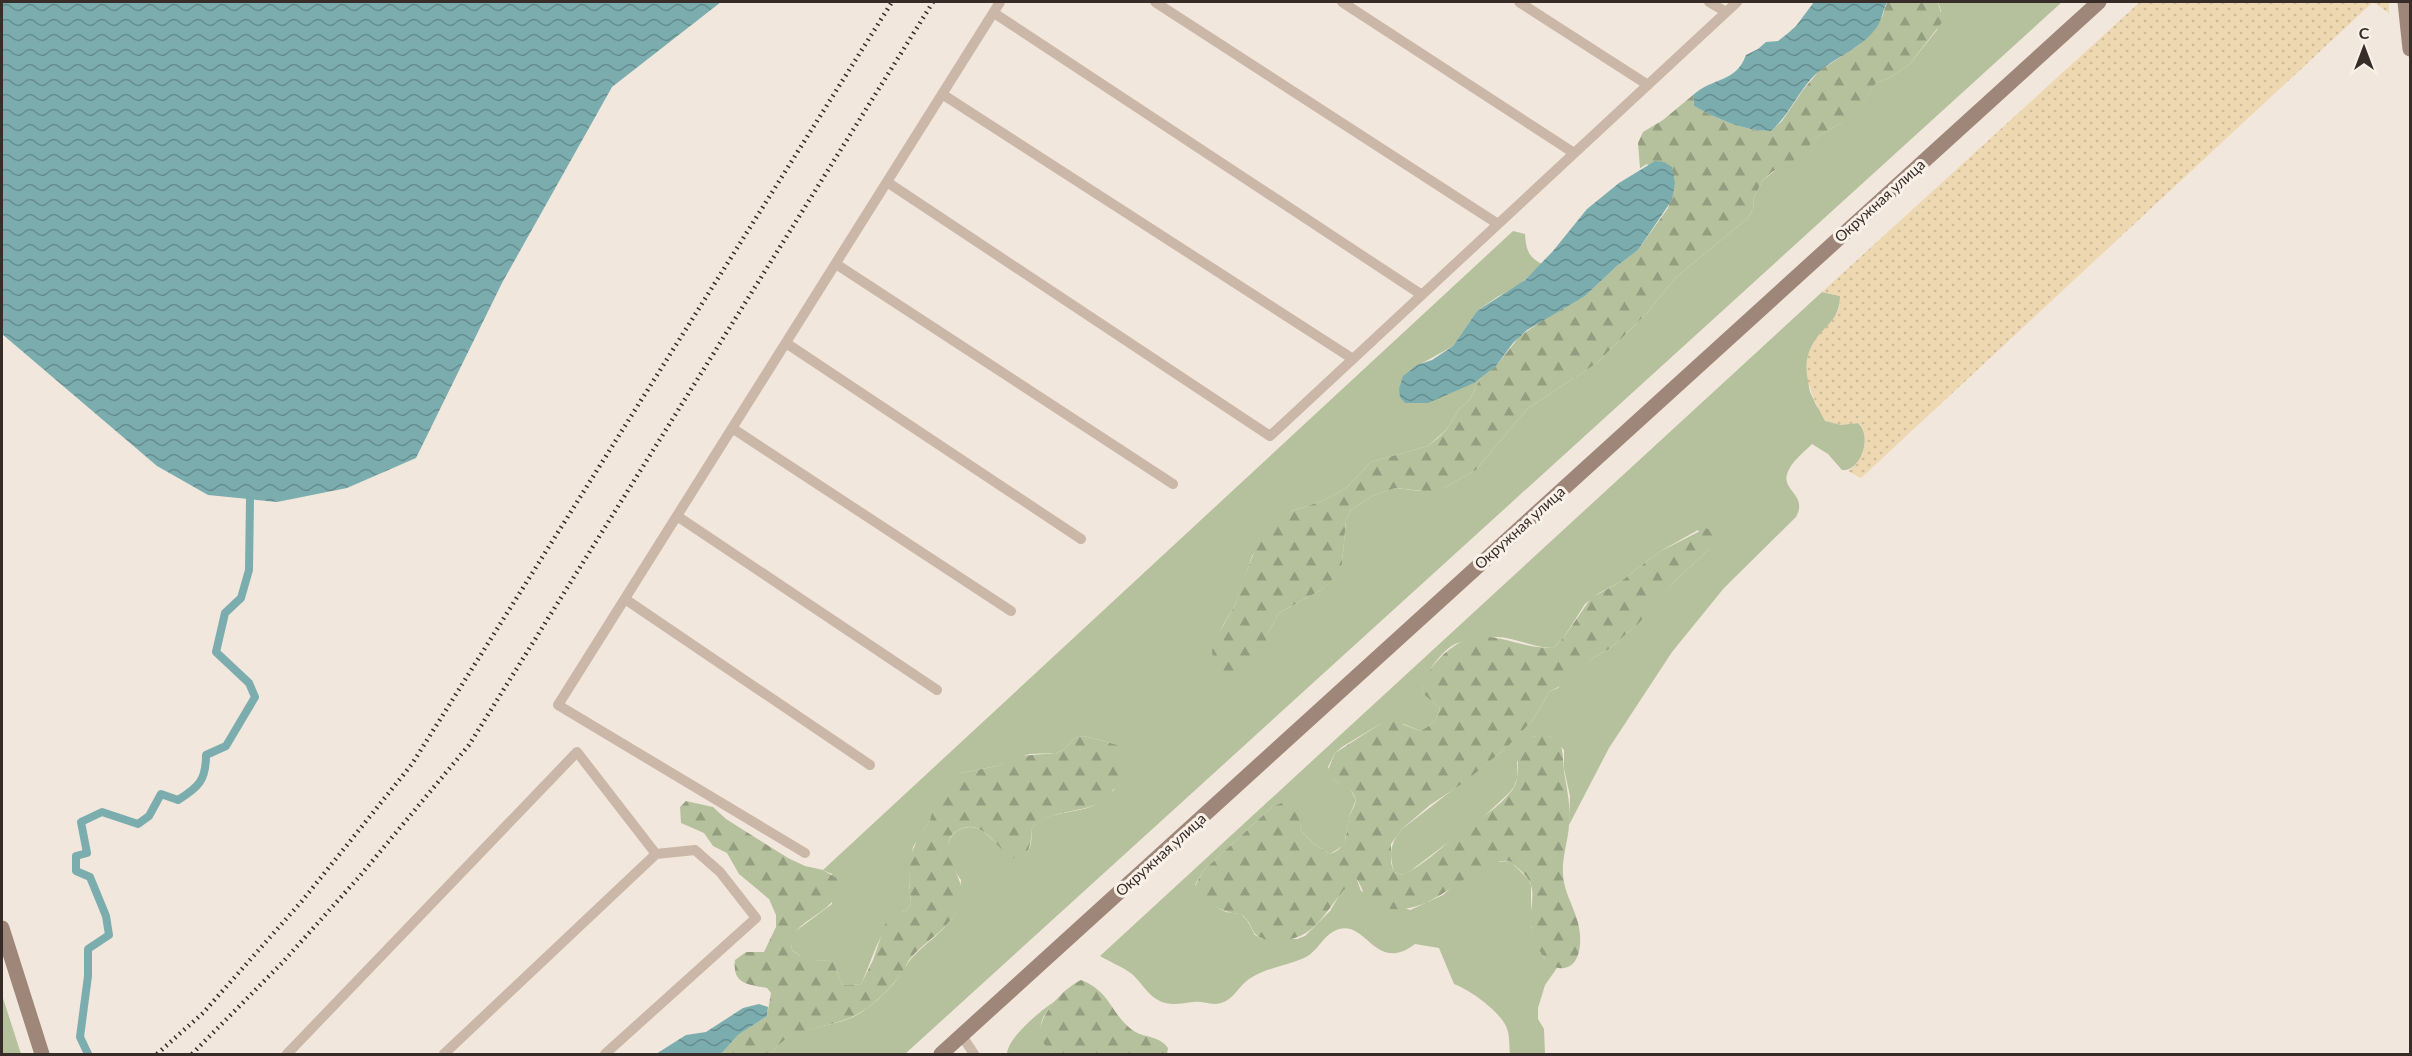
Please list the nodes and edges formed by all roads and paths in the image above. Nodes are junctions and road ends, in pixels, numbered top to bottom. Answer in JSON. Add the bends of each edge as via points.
{"nodes":[{"id":1,"x":1000,"y":2,"type":"edge"},
{"id":2,"x":1155,"y":2,"type":"edge"},
{"id":3,"x":1342,"y":2,"type":"edge"},
{"id":4,"x":1519,"y":2,"type":"edge"},
{"id":5,"x":1709,"y":2,"type":"edge"},
{"id":6,"x":1737,"y":2,"type":"edge"},
{"id":7,"x":2099,"y":2,"type":"edge"},
{"id":8,"x":2405,"y":2,"type":"edge"},
{"id":9,"x":994,"y":12,"type":"junction"},
{"id":10,"x":1726,"y":12,"type":"junction"},
{"id":11,"x":2410,"y":49,"type":"edge"},
{"id":12,"x":1648,"y":84,"type":"junction"},
{"id":13,"x":942,"y":94,"type":"junction"},
{"id":14,"x":1574,"y":153,"type":"junction"},
{"id":15,"x":887,"y":182,"type":"junction"},
{"id":16,"x":1498,"y":224,"type":"junction"},
{"id":17,"x":836,"y":264,"type":"junction"},
{"id":18,"x":1422,"y":295,"type":"junction"},
{"id":19,"x":786,"y":343,"type":"junction"},
{"id":20,"x":1353,"y":359,"type":"junction"},
{"id":21,"x":732,"y":428,"type":"junction"},
{"id":22,"x":1173,"y":484,"type":"dead end"},
{"id":23,"x":677,"y":516,"type":"junction"},
{"id":24,"x":1081,"y":539,"type":"dead end"},
{"id":25,"x":625,"y":599,"type":"junction"},
{"id":26,"x":1011,"y":611,"type":"dead end"},
{"id":27,"x":937,"y":690,"type":"dead end"},
{"id":28,"x":870,"y":765,"type":"dead end"},
{"id":29,"x":805,"y":853,"type":"dead end"},
{"id":30,"x":656,"y":854,"type":"junction"},
{"id":31,"x":2,"y":928,"type":"edge"},
{"id":32,"x":962,"y":1035,"type":"junction"},
{"id":33,"x":42,"y":1054,"type":"edge"},
{"id":34,"x":286,"y":1054,"type":"edge"},
{"id":35,"x":444,"y":1054,"type":"edge"},
{"id":36,"x":605,"y":1054,"type":"edge"},
{"id":37,"x":941,"y":1054,"type":"edge"},
{"id":38,"x":974,"y":1054,"type":"edge"}],
"edges":[{"from":1,"to":9,"type":"lane"},
{"from":2,"to":16,"type":"lane"},
{"from":3,"to":14,"type":"lane"},
{"from":4,"to":12,"type":"lane"},
{"from":5,"to":10,"type":"lane"},
{"from":6,"to":10,"type":"lane"},
{"from":7,"to":32,"type":"main road","name":"Окружная улица"},
{"from":8,"to":11,"type":"main road"},
{"from":9,"to":13,"type":"lane"},
{"from":9,"to":18,"type":"lane"},
{"from":10,"to":12,"type":"lane"},
{"from":12,"to":14,"type":"lane"},
{"from":13,"to":15,"type":"lane"},
{"from":13,"to":20,"type":"lane"},
{"from":14,"to":16,"type":"lane"},
{"from":15,"to":17,"type":"lane"},
{"from":15,"to":20,"type":"lane","via":[[1270,436]]},
{"from":16,"to":18,"type":"lane"},
{"from":17,"to":19,"type":"lane"},
{"from":17,"to":22,"type":"lane"},
{"from":18,"to":20,"type":"lane"},
{"from":19,"to":21,"type":"lane"},
{"from":19,"to":24,"type":"lane"},
{"from":21,"to":23,"type":"lane"},
{"from":21,"to":26,"type":"lane"},
{"from":23,"to":25,"type":"lane"},
{"from":23,"to":27,"type":"lane"},
{"from":25,"to":28,"type":"lane"},
{"from":25,"to":29,"type":"lane","via":[[558,705]]},
{"from":30,"to":34,"type":"lane","via":[[577,752]]},
{"from":30,"to":35,"type":"lane"},
{"from":30,"to":36,"type":"lane","via":[[695,850],[720,872],[756,918]]},
{"from":31,"to":33,"type":"main road"},
{"from":32,"to":37,"type":"main road","name":"Окружная улица"},
{"from":32,"to":38,"type":"lane"}]}
